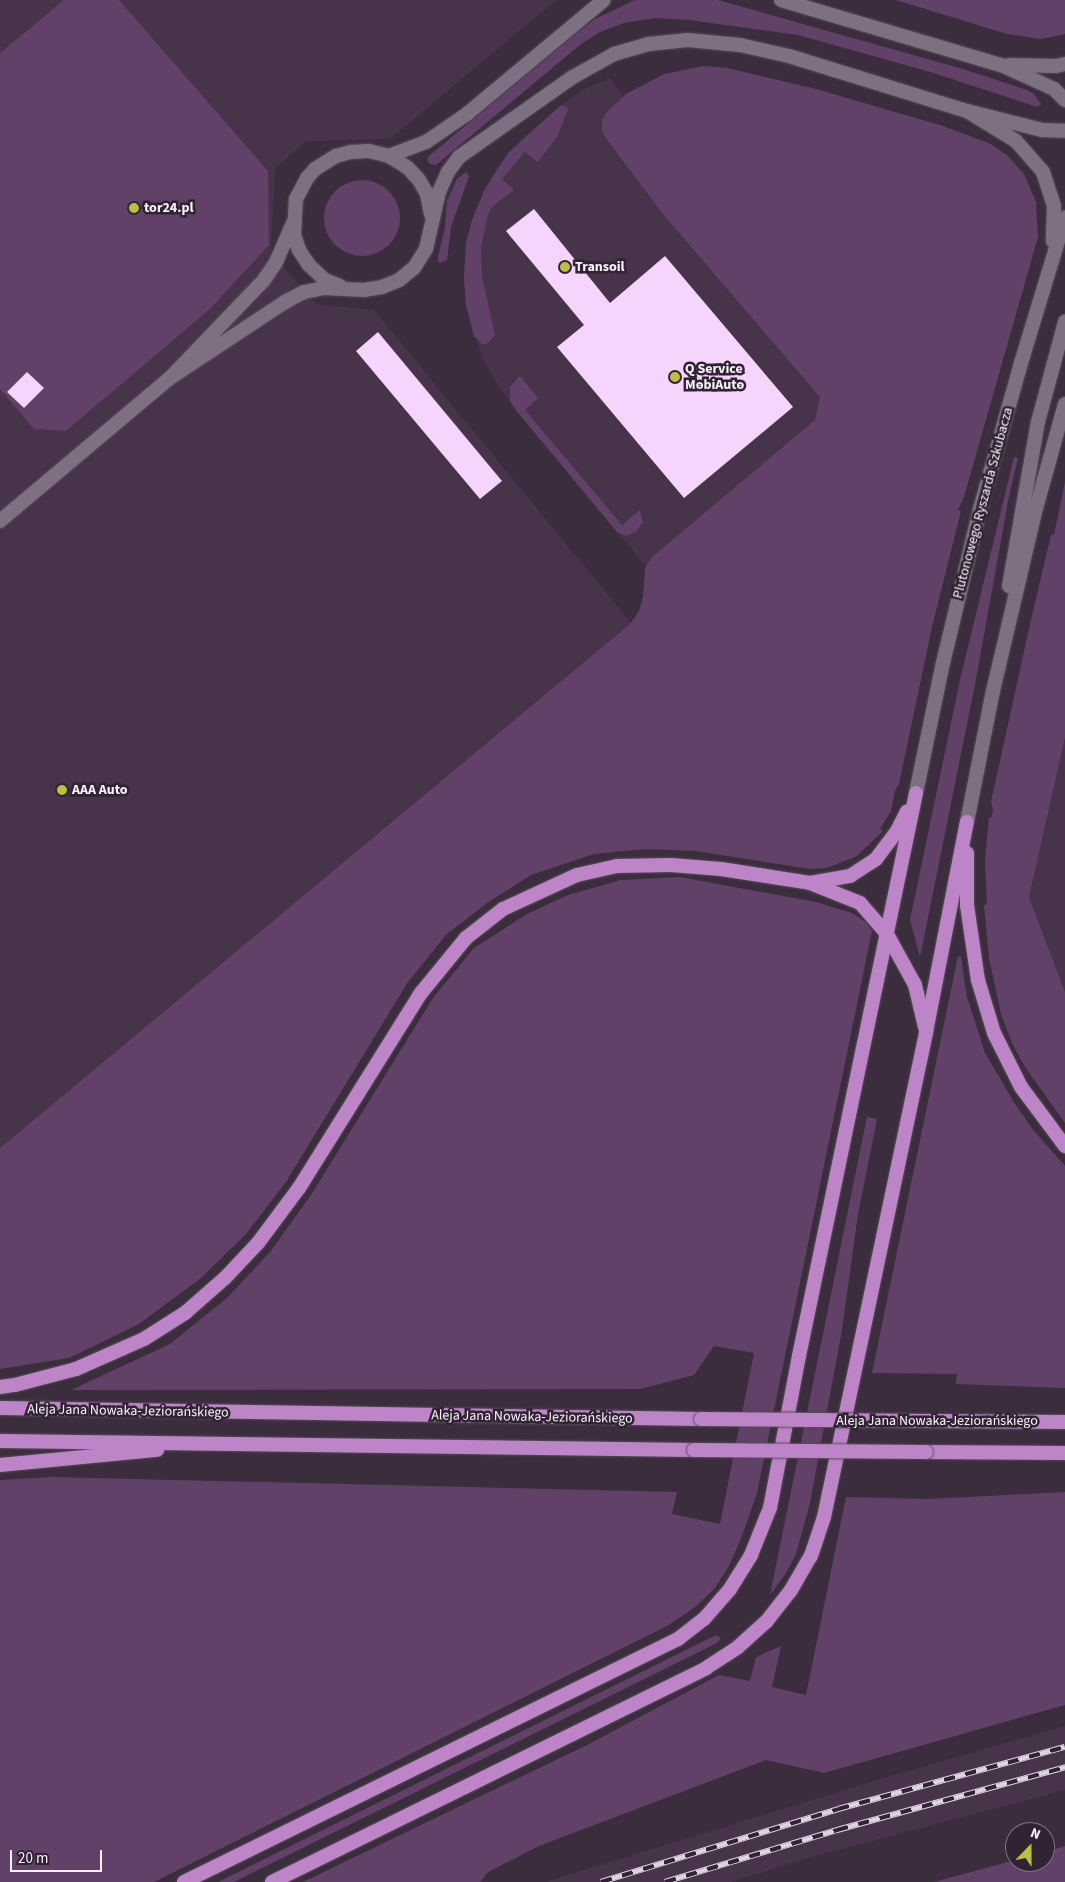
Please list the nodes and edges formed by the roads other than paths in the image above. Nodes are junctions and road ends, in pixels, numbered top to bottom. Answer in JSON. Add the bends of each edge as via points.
{"nodes":[{"id":1,"x":604,"y":0,"type":"edge"},
{"id":2,"x":781,"y":0,"type":"edge"},
{"id":3,"x":1065,"y":64,"type":"edge"},
{"id":4,"x":1001,"y":65,"type":"junction"},
{"id":5,"x":1065,"y":100,"type":"edge"},
{"id":6,"x":967,"y":111,"type":"junction"},
{"id":7,"x":1065,"y":131,"type":"edge"},
{"id":8,"x":389,"y":156,"type":"junction"},
{"id":9,"x":432,"y":217,"type":"junction"},
{"id":10,"x":1065,"y":218,"type":"edge"},
{"id":11,"x":293,"y":223,"type":"junction"},
{"id":12,"x":1053,"y":253,"type":"junction"},
{"id":13,"x":346,"y":288,"type":"junction"},
{"id":14,"x":1065,"y":322,"type":"edge"},
{"id":15,"x":170,"y":378,"type":"junction"},
{"id":16,"x":1065,"y":404,"type":"edge"},
{"id":17,"x":0,"y":521,"type":"edge"},
{"id":18,"x":993,"y":691,"type":"junction"},
{"id":19,"x":916,"y":792,"type":"junction"},
{"id":20,"x":967,"y":822,"type":"junction"},
{"id":21,"x":810,"y":883,"type":"junction"},
{"id":22,"x":887,"y":934,"type":"junction"},
{"id":23,"x":926,"y":1032,"type":"junction"},
{"id":24,"x":1065,"y":1146,"type":"edge"},
{"id":25,"x":0,"y":1386,"type":"edge"},
{"id":26,"x":0,"y":1408,"type":"edge"},
{"id":27,"x":1065,"y":1422,"type":"edge"},
{"id":28,"x":0,"y":1441,"type":"edge"},
{"id":29,"x":232,"y":1443,"type":"junction"},
{"id":30,"x":1065,"y":1453,"type":"edge"},
{"id":31,"x":0,"y":1465,"type":"edge"},
{"id":32,"x":184,"y":1882,"type":"edge"},
{"id":33,"x":272,"y":1882,"type":"edge"}],
"edges":[{"from":1,"to":8,"type":"street","via":[[467,114],[426,142]]},
{"from":2,"to":4,"type":"street"},
{"from":3,"to":4,"type":"street"},
{"from":4,"to":5,"type":"street","via":[[1054,89]]},
{"from":6,"to":7,"type":"street","via":[[1042,130]]},
{"from":6,"to":9,"type":"street","via":[[789,56],[740,45],[688,40],[649,44],[614,54],[573,77],[472,146],[448,172]]},
{"from":6,"to":12,"type":"street","via":[[1016,141],[1043,172],[1054,206]]},
{"from":8,"to":9,"type":"street","via":[[419,180],[427,194]]},
{"from":8,"to":11,"type":"street","via":[[369,151],[351,152],[336,156],[315,169],[296,199]]},
{"from":9,"to":13,"type":"street","via":[[426,248],[414,268],[382,288]]},
{"from":10,"to":12,"type":"street","name":"Plutonowego Ryszarda Szkubacza"},
{"from":11,"to":13,"type":"street","via":[[299,250],[309,266],[325,280]]},
{"from":11,"to":15,"type":"street","via":[[280,256],[264,280]]},
{"from":12,"to":19,"type":"street","name":"Plutonowego Ryszarda Szkubacza","via":[[980,509]]},
{"from":13,"to":15,"type":"street","via":[[324,288],[298,296]]},
{"from":14,"to":18,"type":"street","via":[[1038,422],[1020,513]]},
{"from":15,"to":17,"type":"street"},
{"from":16,"to":18,"type":"street","via":[[1035,512]]},
{"from":18,"to":20,"type":"street"},
{"from":19,"to":21,"type":"main road","via":[[897,831],[876,859],[850,876]]},
{"from":19,"to":22,"type":"main road"},
{"from":20,"to":23,"type":"main road"},
{"from":20,"to":24,"type":"main road","via":[[967,904],[978,980],[991,1024],[1021,1087]]},
{"from":21,"to":22,"type":"main road","via":[[860,904]]},
{"from":21,"to":25,"type":"main road","via":[[721,868],[617,866],[576,875],[503,909],[466,938],[421,992],[299,1188],[258,1243],[226,1278],[185,1313],[144,1339],[76,1370]]},
{"from":22,"to":23,"type":"main road","via":[[914,985]]},
{"from":22,"to":32,"type":"main road","via":[[770,1508],[751,1555],[730,1589],[704,1619],[678,1639]]},
{"from":23,"to":33,"type":"main road","via":[[824,1518],[811,1556],[766,1622],[738,1647],[706,1668]]},
{"from":26,"to":27,"type":"main road","name":"Aleja Jana Nowaka-Jeziorańskiego","bridge":true},
{"from":28,"to":29,"type":"main road"},
{"from":29,"to":30,"type":"main road","bridge":true},
{"from":29,"to":31,"type":"main road"}]}
